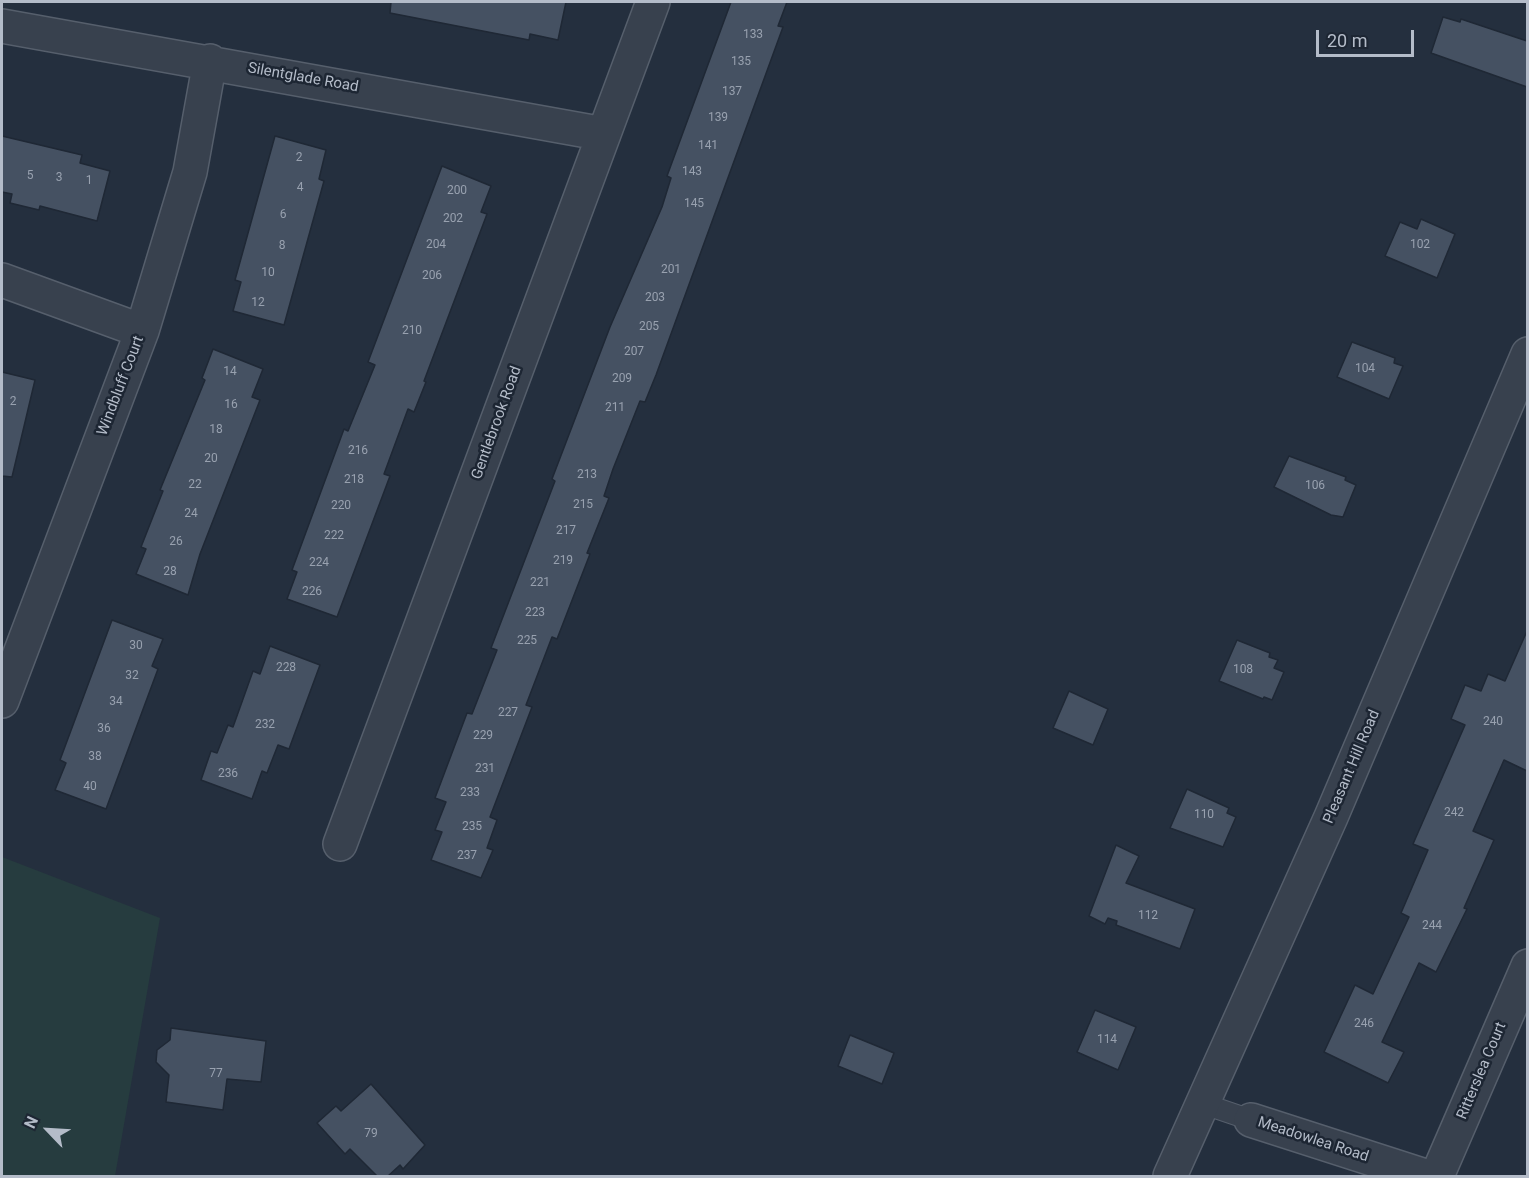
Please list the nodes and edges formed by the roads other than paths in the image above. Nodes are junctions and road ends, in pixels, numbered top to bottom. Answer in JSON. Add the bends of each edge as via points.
{"nodes":[{"id":1,"x":653,"y":2,"type":"edge"},
{"id":2,"x":2,"y":26,"type":"edge"},
{"id":3,"x":210,"y":61,"type":"junction"},
{"id":4,"x":604,"y":134,"type":"junction"},
{"id":5,"x":2,"y":280,"type":"edge"},
{"id":6,"x":142,"y":331,"type":"junction"},
{"id":7,"x":1527,"y":354,"type":"edge"},
{"id":8,"x":2,"y":701,"type":"edge"},
{"id":9,"x":340,"y":844,"type":"dead end"},
{"id":10,"x":1527,"y":966,"type":"edge"},
{"id":11,"x":1201,"y":1103,"type":"junction"},
{"id":12,"x":1251,"y":1120,"type":"joint"},
{"id":13,"x":1170,"y":1176,"type":"edge"},
{"id":14,"x":1425,"y":1176,"type":"edge"},
{"id":15,"x":1437,"y":1176,"type":"edge"}],
"edges":[{"from":1,"to":4,"type":"street","name":"Gentlebrook Road"},
{"from":2,"to":3,"type":"street","name":"Silentglade Road"},
{"from":3,"to":4,"type":"street","name":"Silentglade Road"},
{"from":3,"to":6,"type":"street","name":"Windbluff Court","via":[[190,172]]},
{"from":4,"to":9,"type":"street","name":"Gentlebrook Road"},
{"from":5,"to":6,"type":"street"},
{"from":6,"to":8,"type":"street","name":"Windbluff Court"},
{"from":7,"to":11,"type":"street","name":"Pleasant Hill Road","via":[[1331,817]]},
{"from":10,"to":15,"type":"street","name":"Ritterslea Court"},
{"from":11,"to":12,"type":"lane","name":"Meadowlea Road"},
{"from":11,"to":13,"type":"street","name":"Pleasant Hill Road"},
{"from":12,"to":14,"type":"street","name":"Meadowlea Road"}]}
